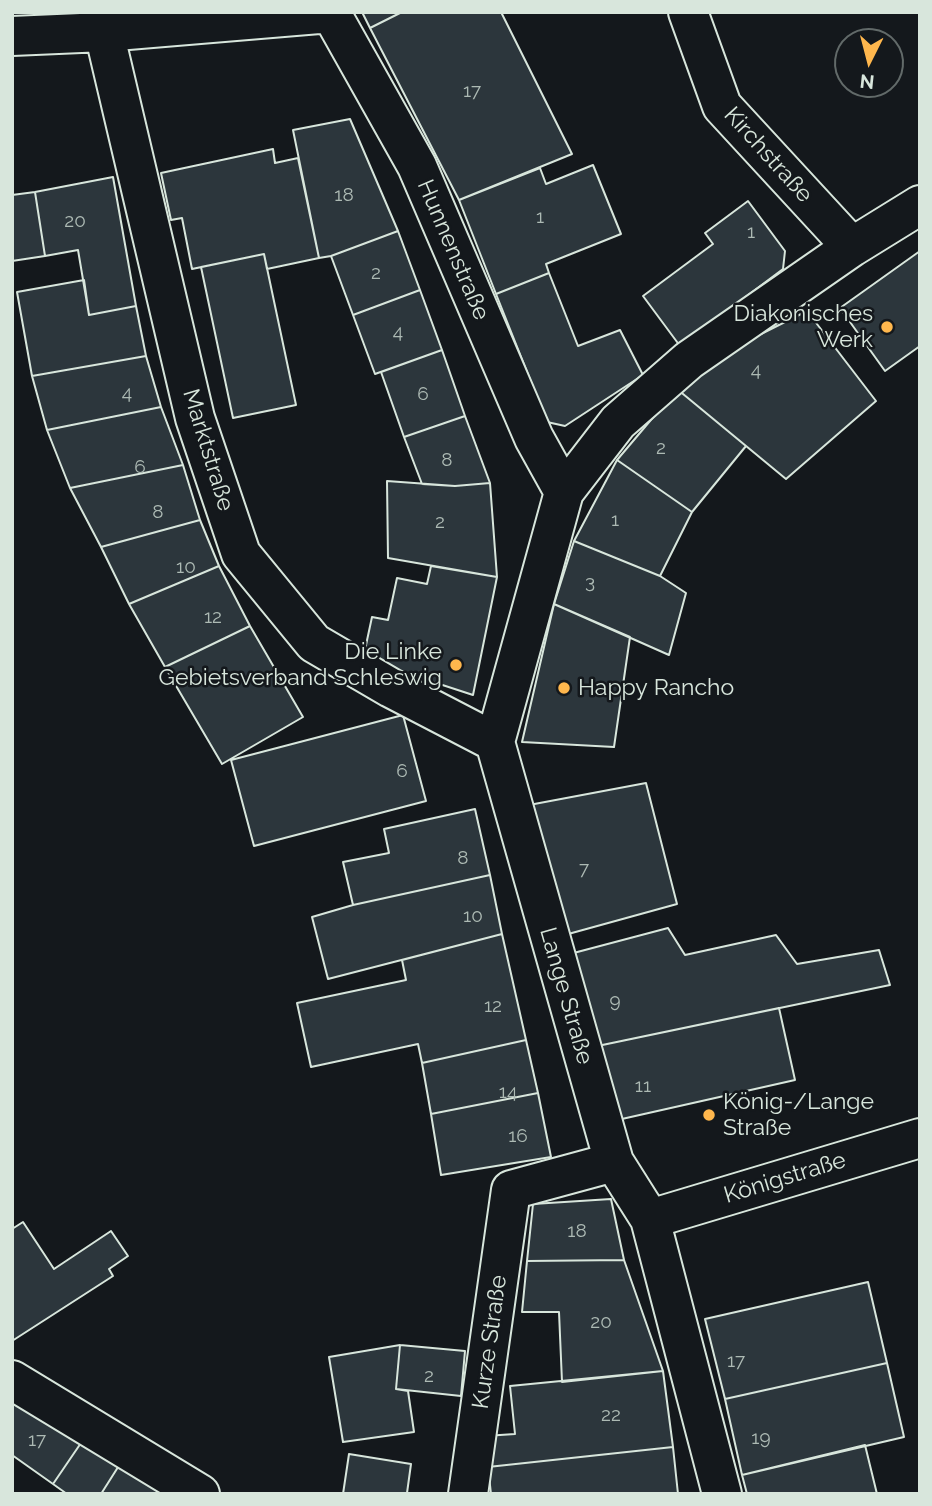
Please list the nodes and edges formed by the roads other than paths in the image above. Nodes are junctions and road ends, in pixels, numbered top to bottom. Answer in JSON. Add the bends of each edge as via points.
{"nodes":[{"id":1,"x":688,"y":12,"type":"edge"},
{"id":2,"x":331,"y":13,"type":"edge"},
{"id":3,"x":23,"y":28,"type":"edge"},
{"id":4,"x":104,"y":32,"type":"junction"},
{"id":5,"x":920,"y":205,"type":"edge"},
{"id":6,"x":852,"y":247,"type":"junction"},
{"id":7,"x":564,"y":492,"type":"junction"},
{"id":8,"x":495,"y":742,"type":"junction"},
{"id":9,"x":920,"y":1138,"type":"edge"},
{"id":10,"x":614,"y":1163,"type":"junction"},
{"id":11,"x":649,"y":1219,"type":"junction"},
{"id":12,"x":12,"y":1380,"type":"edge"},
{"id":13,"x":200,"y":1494,"type":"edge"},
{"id":14,"x":468,"y":1494,"type":"edge"},
{"id":15,"x":722,"y":1494,"type":"edge"}],
"edges":[{"from":1,"to":6,"type":"street","name":"Kirchstraße","via":[[722,106]]},
{"from":2,"to":4,"type":"street"},
{"from":2,"to":7,"type":"street","name":"Hunnenstraße","via":[[417,166],[534,438]]},
{"from":3,"to":4,"type":"street"},
{"from":4,"to":8,"type":"street","name":"Marktstraße","via":[[195,418],[241,554],[314,643]]},
{"from":5,"to":6,"type":"street"},
{"from":6,"to":7,"type":"street","via":[[689,360],[618,422]]},
{"from":7,"to":8,"type":"street"},
{"from":8,"to":10,"type":"street","name":"Lange Straße"},
{"from":9,"to":11,"type":"street","name":"Königstraße"},
{"from":10,"to":11,"type":"street","name":"Lange Straße"},
{"from":10,"to":14,"type":"street","name":"Kurze Straße","via":[[511,1190]]},
{"from":11,"to":15,"type":"street","name":"Lange Straße"},
{"from":12,"to":13,"type":"street"}]}
